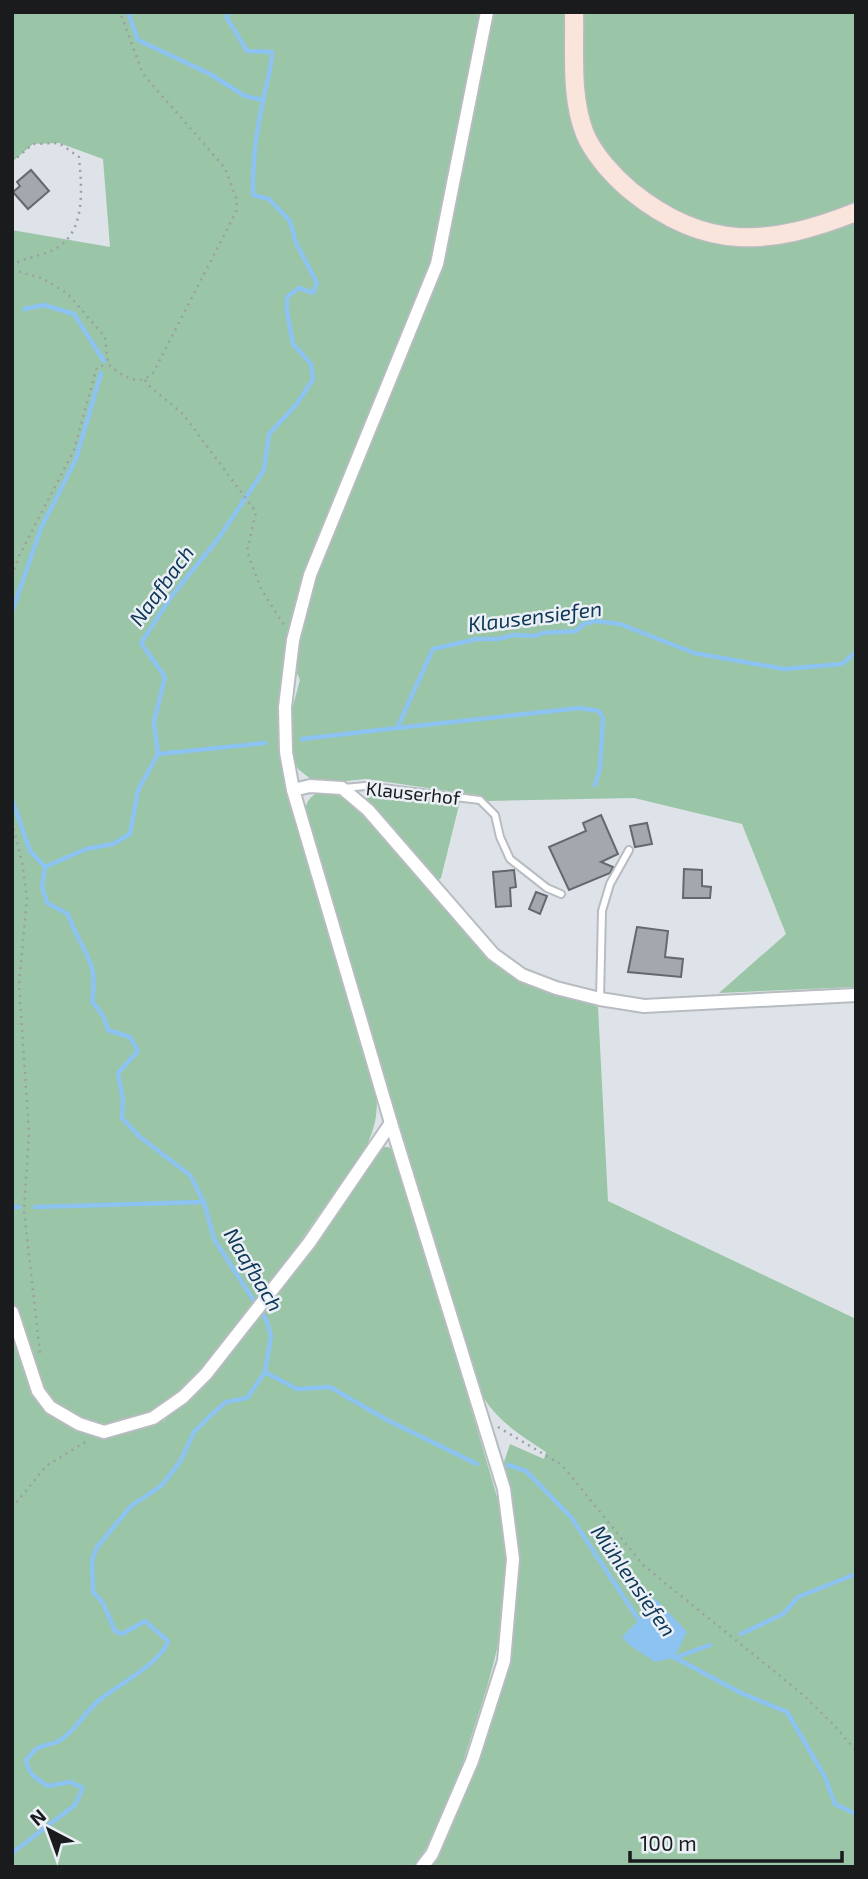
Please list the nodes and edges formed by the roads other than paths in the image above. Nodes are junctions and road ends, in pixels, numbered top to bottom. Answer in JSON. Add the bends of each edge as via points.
{"nodes":[{"id":1,"x":487,"y":12,"type":"edge"},
{"id":2,"x":573,"y":12,"type":"edge"},
{"id":3,"x":856,"y":212,"type":"edge"},
{"id":4,"x":342,"y":788,"type":"junction"},
{"id":5,"x":293,"y":790,"type":"junction"},
{"id":6,"x":629,"y":850,"type":"dead end"},
{"id":7,"x":561,"y":894,"type":"dead end"},
{"id":8,"x":856,"y":995,"type":"edge"},
{"id":9,"x":600,"y":999,"type":"junction"},
{"id":10,"x":391,"y":1124,"type":"junction"},
{"id":11,"x":12,"y":1312,"type":"edge"},
{"id":12,"x":422,"y":1867,"type":"edge"}],
"edges":[{"from":1,"to":5,"type":"street","via":[[437,264],[310,575],[293,640],[285,707]]},
{"from":2,"to":3,"type":"main road","via":[[575,81],[586,136],[613,173],[659,213],[699,230],[745,238],[800,231]]},
{"from":4,"to":5,"type":"street"},
{"from":4,"to":7,"type":"lane","name":"Klauserhof","via":[[365,786],[480,800],[495,816],[510,859]]},
{"from":4,"to":9,"type":"street","via":[[368,810],[493,954],[522,975]]},
{"from":5,"to":10,"type":"street"},
{"from":6,"to":9,"type":"lane","via":[[610,884],[602,911]]},
{"from":8,"to":9,"type":"street","via":[[644,1006]]},
{"from":10,"to":11,"type":"street","via":[[309,1243],[206,1374],[153,1418],[104,1433],[50,1407],[38,1391]]},
{"from":10,"to":12,"type":"street","via":[[504,1489],[513,1559],[504,1661],[472,1761]]}]}
